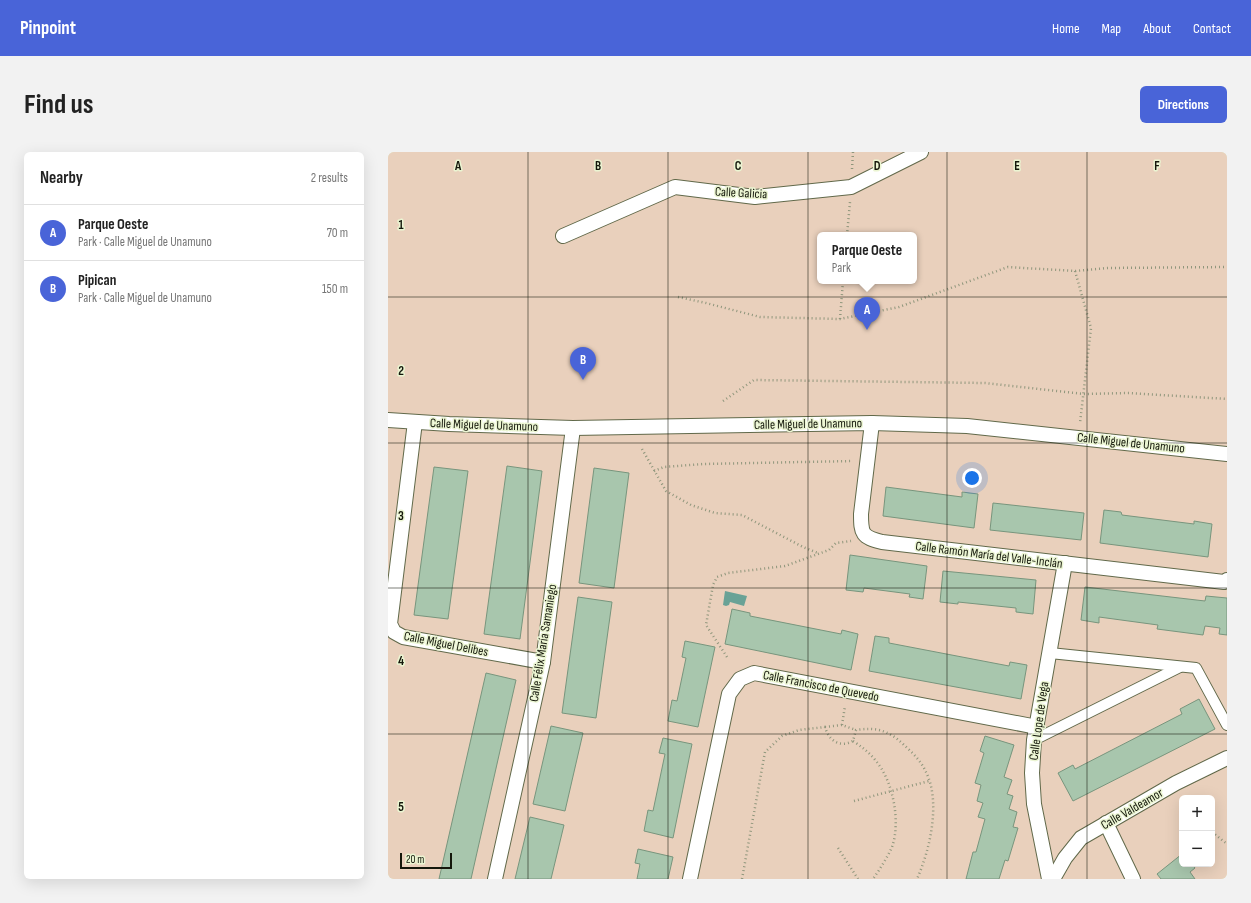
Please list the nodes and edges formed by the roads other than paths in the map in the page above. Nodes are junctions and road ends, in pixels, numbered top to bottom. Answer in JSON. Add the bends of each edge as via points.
{"nodes":[{"id":1,"x":921,"y":152,"type":"edge"},
{"id":2,"x":563,"y":236,"type":"dead end"},
{"id":3,"x":388,"y":420,"type":"edge"},
{"id":4,"x":415,"y":422,"type":"junction"},
{"id":5,"x":872,"y":423,"type":"junction"},
{"id":6,"x":573,"y":428,"type":"junction"},
{"id":7,"x":1227,"y":454,"type":"edge"},
{"id":8,"x":1064,"y":563,"type":"junction"},
{"id":9,"x":1227,"y":580,"type":"edge"},
{"id":10,"x":1050,"y":653,"type":"junction"},
{"id":11,"x":543,"y":662,"type":"junction"},
{"id":12,"x":1180,"y":666,"type":"junction"},
{"id":13,"x":1227,"y":725,"type":"edge"},
{"id":14,"x":1036,"y":733,"type":"junction"},
{"id":15,"x":1227,"y":758,"type":"edge"},
{"id":16,"x":1106,"y":823,"type":"junction"},
{"id":17,"x":495,"y":879,"type":"edge"},
{"id":18,"x":690,"y":879,"type":"edge"},
{"id":19,"x":1049,"y":879,"type":"edge"},
{"id":20,"x":1053,"y":879,"type":"edge"},
{"id":21,"x":1133,"y":879,"type":"edge"}],
"edges":[{"from":1,"to":2,"type":"street","name":"Calle Galicia","via":[[851,187],[755,197],[675,187]]},
{"from":3,"to":4,"type":"street","name":"Calle Miguel de Unamuno"},
{"from":4,"to":6,"type":"street","name":"Calle Miguel de Unamuno"},
{"from":4,"to":11,"type":"street","name":"Calle Miguel Delibes","via":[[390,624],[394,632],[403,637]]},
{"from":5,"to":6,"type":"street","name":"Calle Miguel de Unamuno"},
{"from":5,"to":7,"type":"street","name":"Calle Miguel de Unamuno","via":[[967,426]]},
{"from":5,"to":8,"type":"street","name":"Calle Ramón María del Valle-Inclán","via":[[861,514],[861,528],[868,538],[882,542]]},
{"from":6,"to":11,"type":"street","name":"Calle Félix María Samaniego"},
{"from":8,"to":9,"type":"street","name":"Calle Ramón María del Valle-Inclán","via":[[1224,582]]},
{"from":8,"to":10,"type":"street","name":"Calle Lope de Vega"},
{"from":10,"to":12,"type":"street"},
{"from":10,"to":14,"type":"street","name":"Calle Lope de Vega"},
{"from":11,"to":17,"type":"street","name":"Calle Félix María Samaniego"},
{"from":12,"to":13,"type":"street","via":[[1196,668]]},
{"from":12,"to":14,"type":"street"},
{"from":14,"to":18,"type":"street","name":"Calle Francisco de Quevedo","via":[[754,673],[740,679],[729,694]]},
{"from":14,"to":19,"type":"street","name":"Calle Lope de Vega","via":[[1032,773],[1034,804]]},
{"from":15,"to":16,"type":"street","name":"Calle Valdeamor","via":[[1176,783]]},
{"from":16,"to":20,"type":"street","name":"Calle Valdeamor","via":[[1081,838]]},
{"from":16,"to":21,"type":"street"}]}
